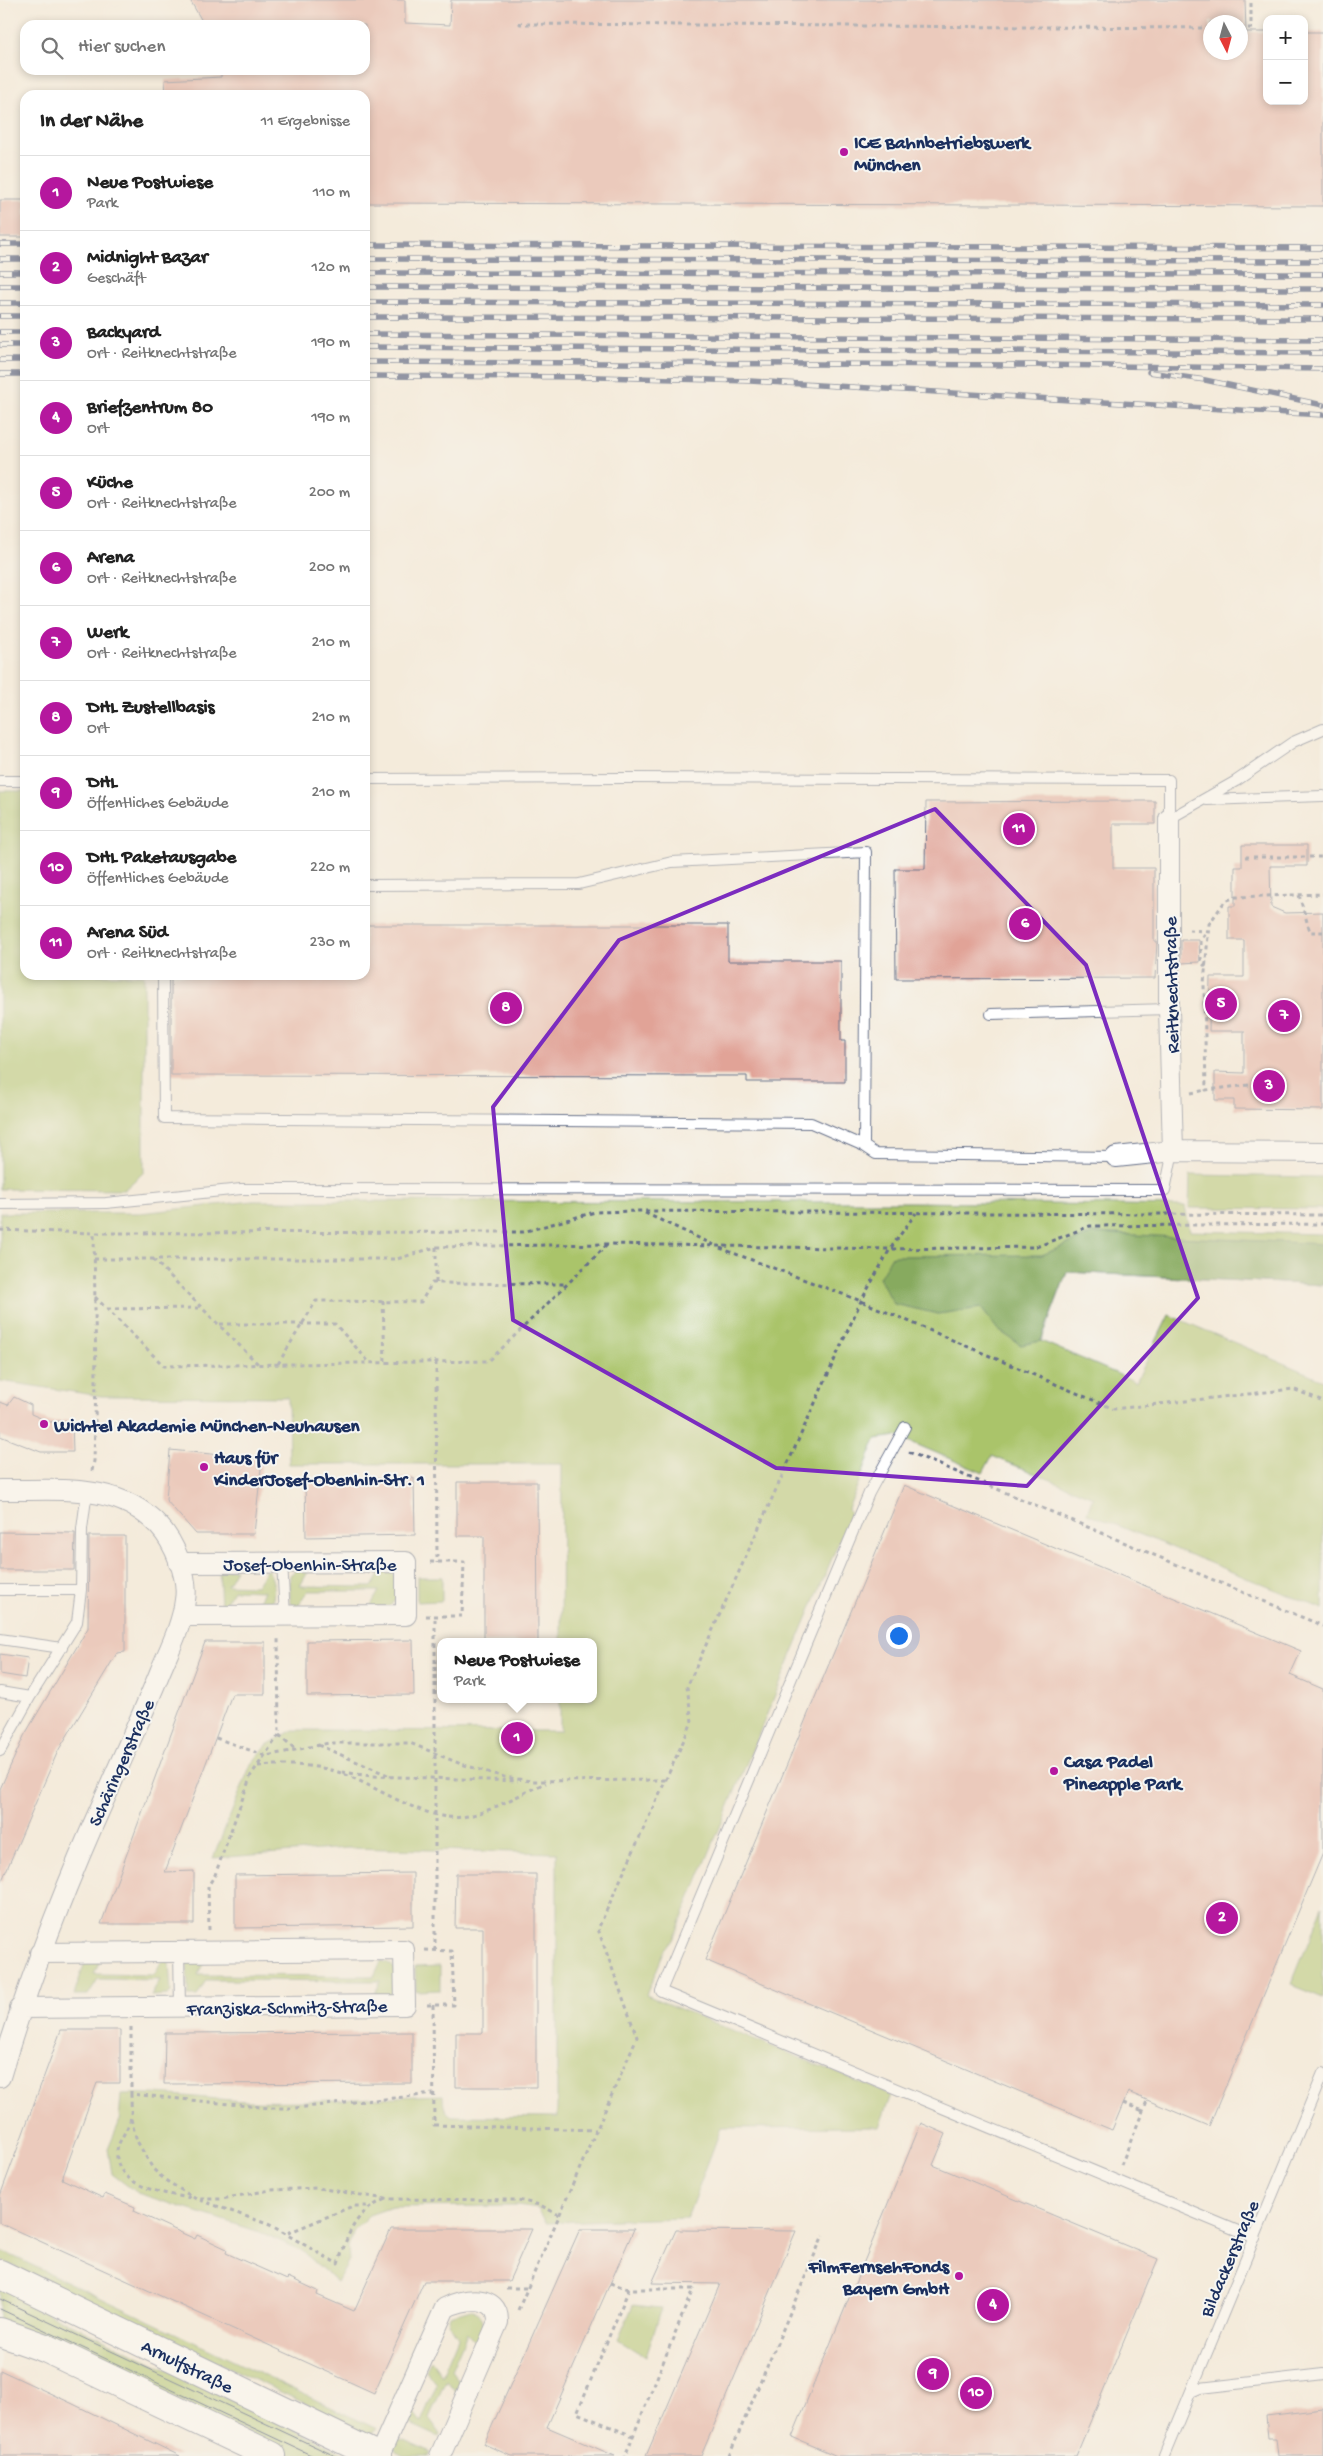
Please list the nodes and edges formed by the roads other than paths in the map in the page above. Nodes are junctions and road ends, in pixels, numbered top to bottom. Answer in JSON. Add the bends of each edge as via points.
{"nodes":[{"id":1,"x":1323,"y":729,"type":"edge"},
{"id":2,"x":370,"y":779,"type":"edge"},
{"id":3,"x":0,"y":781,"type":"edge"},
{"id":4,"x":20,"y":781,"type":"edge"},
{"id":5,"x":1323,"y":796,"type":"edge"},
{"id":6,"x":1206,"y":800,"type":"junction"},
{"id":7,"x":1169,"y":819,"type":"junction"},
{"id":8,"x":370,"y":885,"type":"edge"},
{"id":9,"x":163,"y":980,"type":"edge"},
{"id":10,"x":1169,"y":1009,"type":"junction"},
{"id":11,"x":991,"y":1014,"type":"dead end"},
{"id":12,"x":864,"y":1146,"type":"junction"},
{"id":13,"x":1173,"y":1151,"type":"junction"},
{"id":14,"x":1323,"y":1152,"type":"edge"},
{"id":15,"x":1116,"y":1157,"type":"joint"},
{"id":16,"x":0,"y":1204,"type":"edge"},
{"id":17,"x":905,"y":1427,"type":"dead end"},
{"id":18,"x":0,"y":1490,"type":"edge"},
{"id":19,"x":87,"y":1491,"type":"junction"},
{"id":20,"x":282,"y":1562,"type":"junction"},
{"id":21,"x":179,"y":1563,"type":"junction"},
{"id":22,"x":0,"y":1590,"type":"edge"},
{"id":23,"x":80,"y":1590,"type":"junction"},
{"id":24,"x":182,"y":1616,"type":"junction"},
{"id":25,"x":281,"y":1616,"type":"junction"},
{"id":26,"x":0,"y":1639,"type":"edge"},
{"id":27,"x":62,"y":1648,"type":"junction"},
{"id":28,"x":0,"y":1692,"type":"edge"},
{"id":29,"x":30,"y":1697,"type":"junction"},
{"id":30,"x":0,"y":1751,"type":"edge"},
{"id":31,"x":180,"y":1951,"type":"junction"},
{"id":32,"x":40,"y":1953,"type":"junction"},
{"id":33,"x":180,"y":2007,"type":"junction"},
{"id":34,"x":20,"y":2008,"type":"junction"},
{"id":35,"x":1323,"y":2073,"type":"edge"},
{"id":36,"x":0,"y":2077,"type":"edge"},
{"id":37,"x":1255,"y":2238,"type":"junction"},
{"id":38,"x":0,"y":2274,"type":"edge"},
{"id":39,"x":0,"y":2332,"type":"edge"},
{"id":40,"x":1323,"y":2374,"type":"edge"},
{"id":41,"x":1191,"y":2392,"type":"junction"},
{"id":42,"x":272,"y":2456,"type":"edge"},
{"id":43,"x":378,"y":2456,"type":"edge"},
{"id":44,"x":440,"y":2456,"type":"edge"},
{"id":45,"x":1164,"y":2456,"type":"edge"}],
"edges":[{"from":1,"to":6,"type":"lane","via":[[1293,742]]},
{"from":2,"to":7,"type":"lane","via":[[1169,780]]},
{"from":3,"to":4,"type":"lane"},
{"from":5,"to":6,"type":"lane"},
{"from":6,"to":7,"type":"lane"},
{"from":7,"to":10,"type":"street","name":"Reitknechtstraße"},
{"from":8,"to":12,"type":"lane","via":[[579,884],[672,862],[866,852]]},
{"from":9,"to":12,"type":"lane","via":[[164,1118],[811,1123]]},
{"from":10,"to":11,"type":"lane"},
{"from":10,"to":13,"type":"street","name":"Reitknechtstraße"},
{"from":12,"to":15,"type":"lane","via":[[876,1154]]},
{"from":13,"to":14,"type":"street"},
{"from":13,"to":15,"type":"street"},
{"from":13,"to":16,"type":"lane","via":[[1165,1190],[242,1189],[106,1203]]},
{"from":17,"to":37,"type":"lane","via":[[869,1493],[661,1991]]},
{"from":18,"to":19,"type":"street","name":"Schäringerstraße"},
{"from":19,"to":21,"type":"street","name":"Schäringerstraße","via":[[123,1500],[144,1513],[171,1543]]},
{"from":19,"to":23,"type":"lane"},
{"from":20,"to":21,"type":"street","name":"Josef-Obenhin-Straße"},
{"from":20,"to":25,"type":"lane"},
{"from":20,"to":25,"type":"street","name":"Josef-Obenhin-Straße","via":[[406,1562],[406,1616]]},
{"from":21,"to":24,"type":"street","name":"Schäringerstraße","via":[[186,1597]]},
{"from":22,"to":23,"type":"lane"},
{"from":23,"to":27,"type":"lane","via":[[77,1622]]},
{"from":24,"to":25,"type":"street"},
{"from":24,"to":32,"type":"street","name":"Schäringerstraße"},
{"from":26,"to":27,"type":"lane"},
{"from":27,"to":29,"type":"lane"},
{"from":28,"to":29,"type":"lane"},
{"from":29,"to":30,"type":"lane"},
{"from":31,"to":32,"type":"street"},
{"from":31,"to":33,"type":"lane"},
{"from":31,"to":33,"type":"street","name":"Franziska-Schmitz-Straße","via":[[404,1950],[405,2005]]},
{"from":32,"to":34,"type":"street","name":"Schäringerstraße"},
{"from":33,"to":34,"type":"street","name":"Franziska-Schmitz-Straße"},
{"from":34,"to":36,"type":"street","name":"Schäringerstraße"},
{"from":35,"to":37,"type":"lane","name":"Bildackerstraße"},
{"from":37,"to":41,"type":"lane","name":"Bildackerstraße"},
{"from":38,"to":43,"type":"main road","name":"Arnulfstraße"},
{"from":39,"to":42,"type":"main road","via":[[45,2348]]},
{"from":40,"to":41,"type":"lane","via":[[1200,2388]]},
{"from":41,"to":45,"type":"lane","name":"Bildackerstraße"},
{"from":43,"to":44,"type":"street","via":[[445,2308],[458,2301],[486,2301],[493,2304],[498,2312],[498,2322]]}]}
